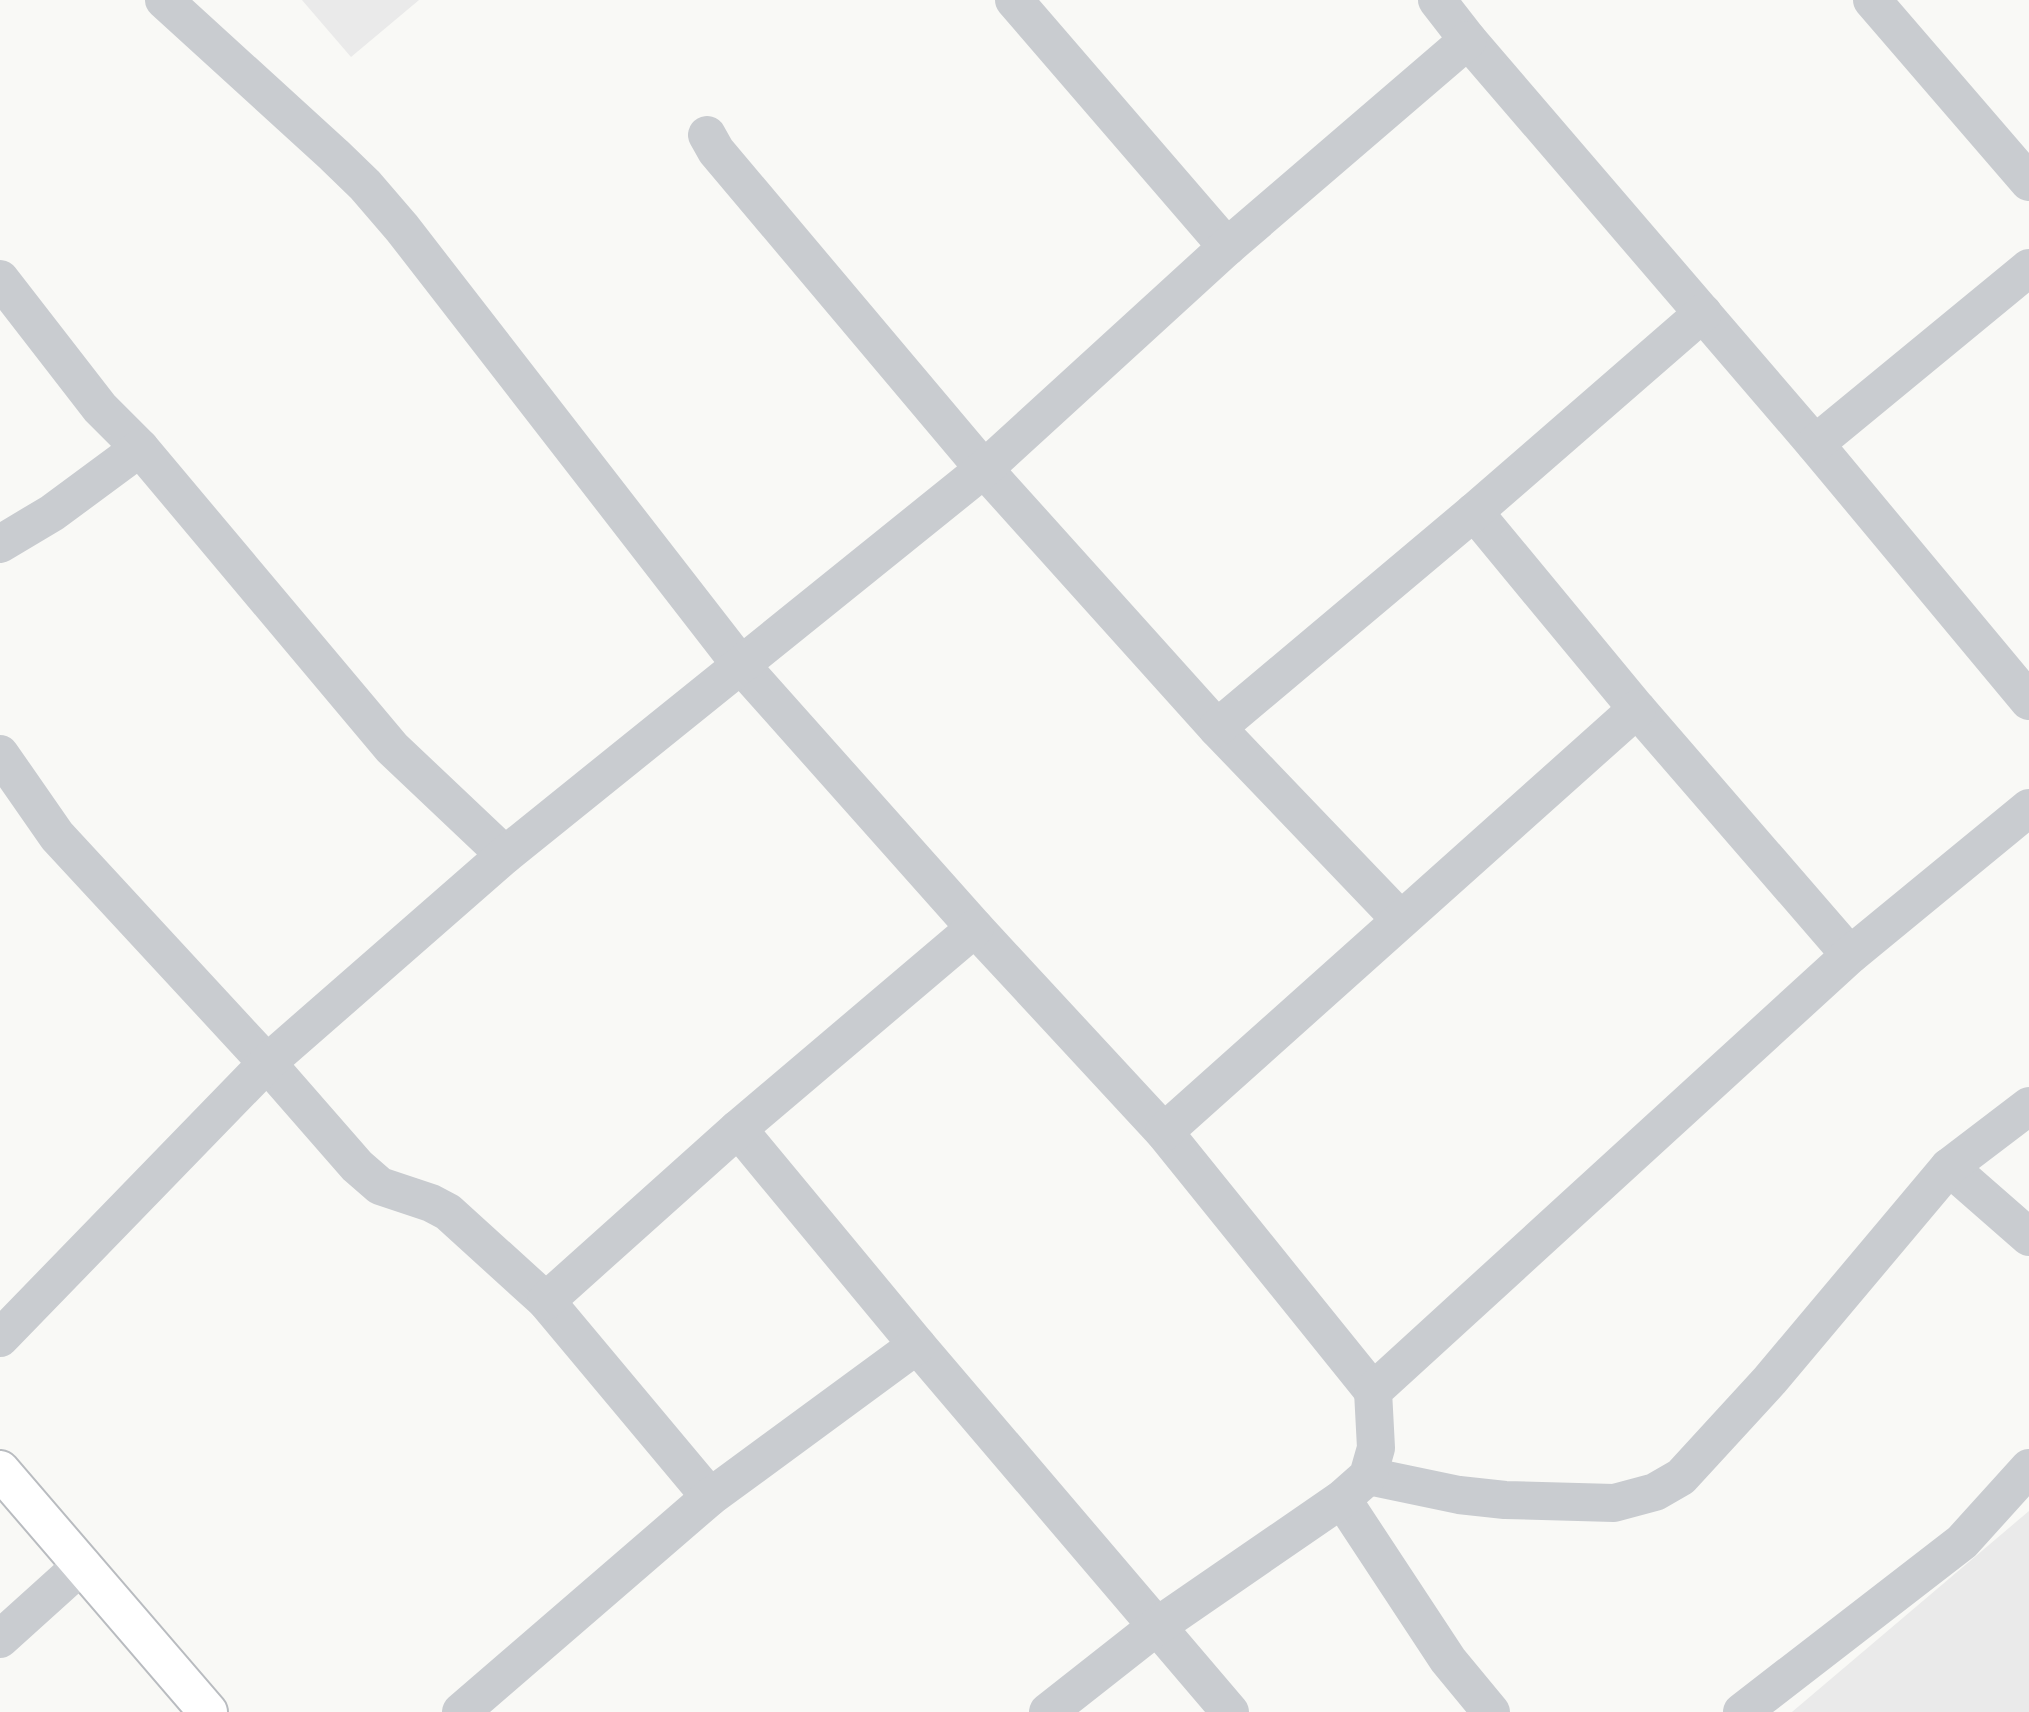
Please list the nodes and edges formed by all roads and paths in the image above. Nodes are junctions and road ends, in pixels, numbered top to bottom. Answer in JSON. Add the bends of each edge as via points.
{"nodes":[{"id":1,"x":164,"y":0,"type":"edge"},
{"id":2,"x":1014,"y":0,"type":"edge"},
{"id":3,"x":1437,"y":0,"type":"edge"},
{"id":4,"x":1872,"y":0,"type":"edge"},
{"id":5,"x":1468,"y":40,"type":"junction"},
{"id":6,"x":707,"y":135,"type":"dead end"},
{"id":7,"x":2029,"y":182,"type":"edge"},
{"id":8,"x":1227,"y":247,"type":"junction"},
{"id":9,"x":2029,"y":268,"type":"edge"},
{"id":10,"x":0,"y":279,"type":"edge"},
{"id":11,"x":1703,"y":313,"type":"junction"},
{"id":12,"x":1815,"y":444,"type":"junction"},
{"id":13,"x":140,"y":448,"type":"junction"},
{"id":14,"x":984,"y":469,"type":"junction"},
{"id":15,"x":1474,"y":512,"type":"junction"},
{"id":16,"x":0,"y":544,"type":"edge"},
{"id":17,"x":740,"y":664,"type":"junction"},
{"id":18,"x":2029,"y":701,"type":"edge"},
{"id":19,"x":1637,"y":709,"type":"junction"},
{"id":20,"x":1217,"y":728,"type":"junction"},
{"id":21,"x":0,"y":754,"type":"edge"},
{"id":22,"x":2029,"y":808,"type":"edge"},
{"id":23,"x":505,"y":855,"type":"junction"},
{"id":24,"x":1400,"y":919,"type":"junction"},
{"id":25,"x":975,"y":928,"type":"junction"},
{"id":26,"x":1850,"y":955,"type":"junction"},
{"id":27,"x":267,"y":1063,"type":"junction"},
{"id":28,"x":2029,"y":1106,"type":"edge"},
{"id":29,"x":738,"y":1129,"type":"junction"},
{"id":30,"x":1164,"y":1132,"type":"junction"},
{"id":31,"x":1949,"y":1167,"type":"junction"},
{"id":32,"x":2029,"y":1237,"type":"edge"},
{"id":33,"x":546,"y":1301,"type":"junction"},
{"id":34,"x":0,"y":1338,"type":"edge"},
{"id":35,"x":917,"y":1345,"type":"junction"},
{"id":36,"x":1373,"y":1391,"type":"junction"},
{"id":37,"x":2029,"y":1468,"type":"edge"},
{"id":38,"x":0,"y":1470,"type":"edge"},
{"id":39,"x":1355,"y":1488,"type":"junction"},
{"id":40,"x":710,"y":1497,"type":"junction"},
{"id":41,"x":82,"y":1565,"type":"junction"},
{"id":42,"x":1156,"y":1627,"type":"junction"},
{"id":43,"x":0,"y":1639,"type":"edge"},
{"id":44,"x":208,"y":1712,"type":"edge"},
{"id":45,"x":461,"y":1712,"type":"edge"},
{"id":46,"x":1048,"y":1712,"type":"edge"},
{"id":47,"x":1230,"y":1712,"type":"edge"},
{"id":48,"x":1491,"y":1712,"type":"edge"},
{"id":49,"x":1742,"y":1712,"type":"edge"}],
"edges":[{"from":1,"to":17,"type":"street","via":[[372,193]]},
{"from":2,"to":8,"type":"street"},
{"from":3,"to":5,"type":"street"},
{"from":4,"to":7,"type":"street"},
{"from":5,"to":8,"type":"street"},
{"from":5,"to":11,"type":"street"},
{"from":6,"to":14,"type":"street"},
{"from":8,"to":14,"type":"street"},
{"from":9,"to":12,"type":"street"},
{"from":10,"to":13,"type":"street","via":[[100,408]]},
{"from":11,"to":12,"type":"street"},
{"from":11,"to":15,"type":"street"},
{"from":12,"to":18,"type":"street"},
{"from":13,"to":16,"type":"street","via":[[52,513]]},
{"from":13,"to":23,"type":"street","via":[[392,748]]},
{"from":14,"to":17,"type":"street"},
{"from":14,"to":20,"type":"street"},
{"from":15,"to":19,"type":"street"},
{"from":15,"to":20,"type":"street"},
{"from":17,"to":23,"type":"street"},
{"from":17,"to":25,"type":"street"},
{"from":19,"to":24,"type":"street"},
{"from":19,"to":26,"type":"street"},
{"from":20,"to":24,"type":"street"},
{"from":21,"to":27,"type":"street","via":[[57,836]]},
{"from":22,"to":26,"type":"street"},
{"from":23,"to":27,"type":"street"},
{"from":24,"to":30,"type":"street"},
{"from":25,"to":29,"type":"street"},
{"from":25,"to":30,"type":"street"},
{"from":26,"to":36,"type":"street"},
{"from":27,"to":33,"type":"street","via":[[367,1176],[380,1186],[448,1212]]},
{"from":27,"to":34,"type":"street"},
{"from":28,"to":31,"type":"street"},
{"from":29,"to":33,"type":"street"},
{"from":29,"to":35,"type":"street"},
{"from":30,"to":36,"type":"street"},
{"from":31,"to":32,"type":"street"},
{"from":31,"to":39,"type":"street","via":[[1770,1380],[1681,1477],[1655,1492],[1614,1503]]},
{"from":33,"to":40,"type":"street"},
{"from":35,"to":40,"type":"street"},
{"from":35,"to":42,"type":"street"},
{"from":36,"to":39,"type":"street","via":[[1376,1448]]},
{"from":37,"to":49,"type":"street","via":[[1962,1542]]},
{"from":38,"to":41,"type":"highway"},
{"from":39,"to":42,"type":"street"},
{"from":39,"to":48,"type":"street","via":[[1448,1660]]},
{"from":40,"to":45,"type":"street"},
{"from":41,"to":43,"type":"street"},
{"from":41,"to":44,"type":"highway"},
{"from":42,"to":46,"type":"street"},
{"from":42,"to":47,"type":"street"}]}
